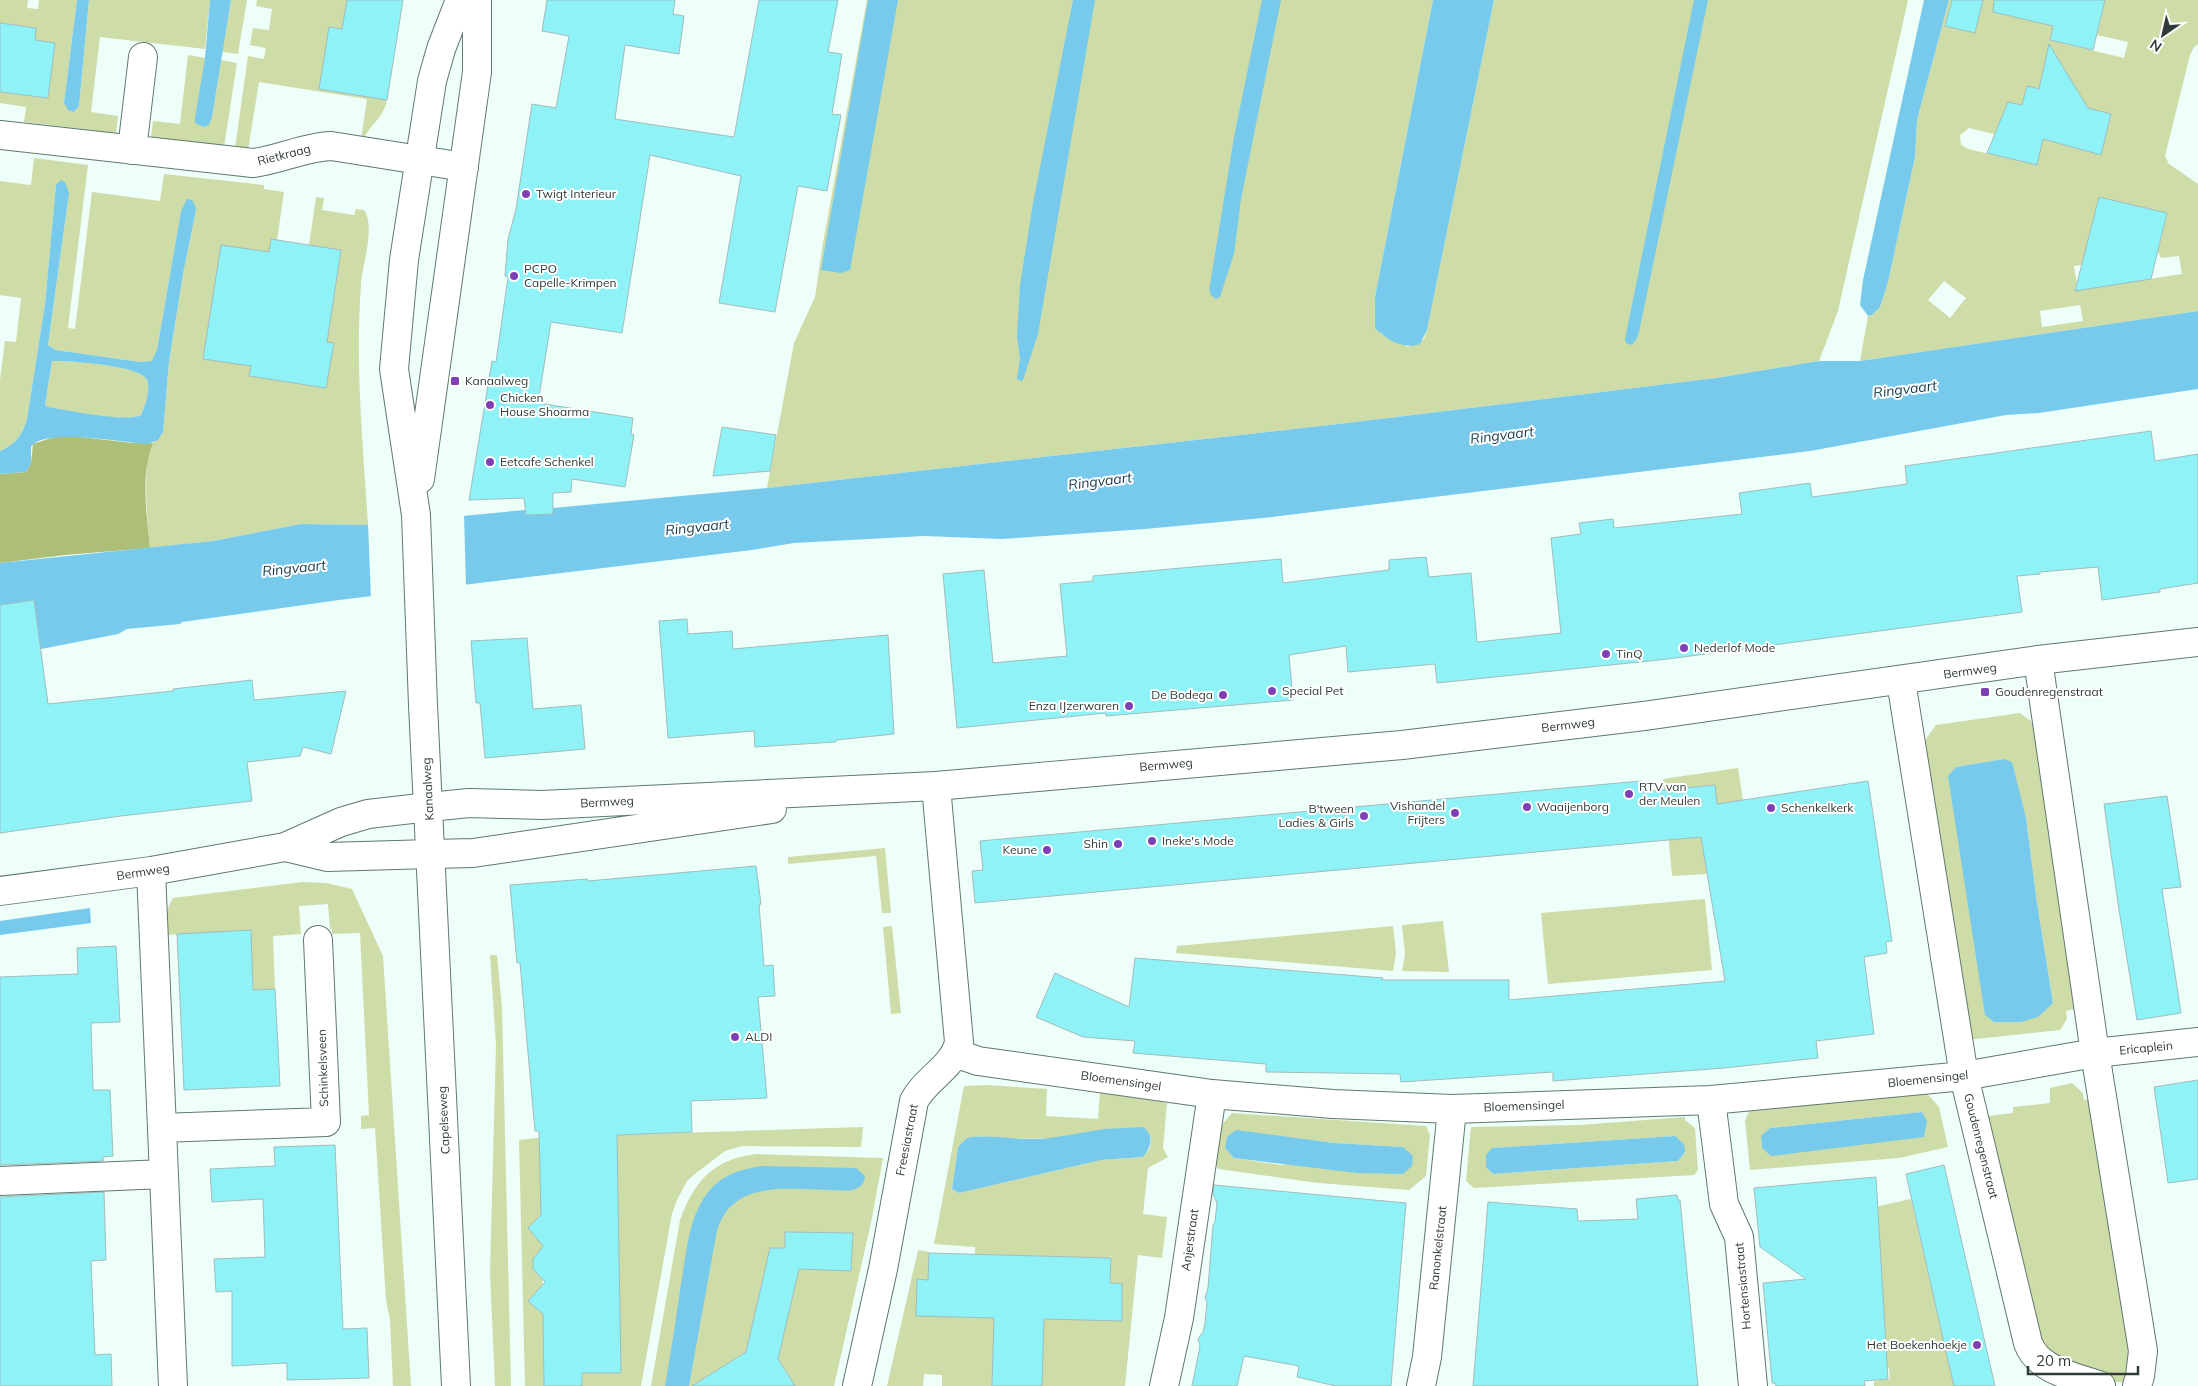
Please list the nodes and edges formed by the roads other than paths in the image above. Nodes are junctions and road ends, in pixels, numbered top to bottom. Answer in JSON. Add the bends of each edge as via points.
{"nodes":[{"id":1,"x":460,"y":0,"type":"edge"},
{"id":2,"x":478,"y":0,"type":"edge"},
{"id":3,"x":143,"y":57,"type":"dead end"},
{"id":4,"x":0,"y":135,"type":"edge"},
{"id":5,"x":132,"y":150,"type":"junction"},
{"id":6,"x":419,"y":160,"type":"junction"},
{"id":7,"x":464,"y":167,"type":"junction"},
{"id":8,"x":416,"y":515,"type":"junction"},
{"id":9,"x":2198,"y":642,"type":"edge"},
{"id":10,"x":2038,"y":660,"type":"junction"},
{"id":11,"x":1901,"y":681,"type":"junction"},
{"id":12,"x":936,"y":786,"type":"junction"},
{"id":13,"x":429,"y":807,"type":"junction"},
{"id":14,"x":285,"y":847,"type":"junction"},
{"id":15,"x":431,"y":854,"type":"junction"},
{"id":16,"x":151,"y":871,"type":"junction"},
{"id":17,"x":0,"y":891,"type":"edge"},
{"id":18,"x":318,"y":940,"type":"dead end"},
{"id":19,"x":2198,"y":1042,"type":"edge"},
{"id":20,"x":955,"y":1053,"type":"junction"},
{"id":21,"x":2095,"y":1053,"type":"junction"},
{"id":22,"x":1964,"y":1076,"type":"junction"},
{"id":23,"x":1212,"y":1094,"type":"junction"},
{"id":24,"x":1711,"y":1100,"type":"junction"},
{"id":25,"x":1452,"y":1109,"type":"junction"},
{"id":26,"x":162,"y":1128,"type":"junction"},
{"id":27,"x":164,"y":1174,"type":"junction"},
{"id":28,"x":0,"y":1181,"type":"edge"},
{"id":29,"x":173,"y":1386,"type":"edge"},
{"id":30,"x":456,"y":1386,"type":"edge"},
{"id":31,"x":856,"y":1386,"type":"edge"},
{"id":32,"x":1164,"y":1386,"type":"edge"},
{"id":33,"x":1421,"y":1386,"type":"edge"},
{"id":34,"x":1753,"y":1386,"type":"edge"},
{"id":35,"x":2101,"y":1386,"type":"edge"},
{"id":36,"x":2137,"y":1386,"type":"edge"}],
"edges":[{"from":1,"to":6,"type":"street","name":"Kanaalweg","via":[[432,81]]},
{"from":2,"to":7,"type":"street","name":"Kanaalweg","via":[[477,72]]},
{"from":3,"to":5,"type":"street"},
{"from":4,"to":5,"type":"street","name":"Rietkraag"},
{"from":5,"to":6,"type":"street","name":"Rietkraag","via":[[253,164],[315,147],[331,146]]},
{"from":6,"to":7,"type":"street","name":"Rietkraag"},
{"from":6,"to":8,"type":"street","name":"Kanaalweg","via":[[404,260],[394,368]]},
{"from":7,"to":8,"type":"street","name":"Kanaalweg"},
{"from":8,"to":13,"type":"street","name":"Kanaalweg"},
{"from":9,"to":10,"type":"street","name":"Bermweg"},
{"from":10,"to":11,"type":"street","name":"Bermweg"},
{"from":10,"to":21,"type":"street"},
{"from":11,"to":12,"type":"street","name":"Bermweg","via":[[1402,745]]},
{"from":11,"to":22,"type":"street","name":"Goudenregenstraat"},
{"from":12,"to":13,"type":"street","name":"Bermweg","via":[[542,805],[469,803]]},
{"from":12,"to":15,"type":"street","name":"Bermweg","via":[[481,851]]},
{"from":12,"to":20,"type":"street","via":[[959,1042]]},
{"from":13,"to":14,"type":"street","name":"Bermweg","via":[[368,814],[341,822]]},
{"from":13,"to":15,"type":"street","name":"Kanaalweg"},
{"from":14,"to":15,"type":"street","name":"Bermweg","via":[[327,857]]},
{"from":14,"to":16,"type":"street","name":"Bermweg"},
{"from":15,"to":30,"type":"street","name":"Capelseweg"},
{"from":16,"to":17,"type":"street","name":"Bermweg"},
{"from":16,"to":26,"type":"street"},
{"from":18,"to":26,"type":"street","name":"Schinkelsveen","via":[[326,1122]]},
{"from":19,"to":21,"type":"street","name":"Ericaplein"},
{"from":20,"to":23,"type":"street","name":"Bloemensingel","via":[[978,1061]]},
{"from":20,"to":31,"type":"street","name":"Freesiastraat","via":[[914,1101],[883,1269]]},
{"from":21,"to":22,"type":"street","name":"Bloemensingel"},
{"from":21,"to":36,"type":"street","via":[[2143,1351]]},
{"from":22,"to":24,"type":"street","name":"Bloemensingel"},
{"from":22,"to":35,"type":"street","name":"Goudenregenstraat","via":[[2030,1348],[2051,1368]]},
{"from":23,"to":25,"type":"street","name":"Bloemensingel"},
{"from":23,"to":32,"type":"street","name":"Anjerstraat","via":[[1178,1318]]},
{"from":24,"to":25,"type":"street","name":"Bloemensingel"},
{"from":24,"to":34,"type":"street","name":"Hortensiastraat","via":[[1724,1204],[1738,1237]]},
{"from":25,"to":33,"type":"street","name":"Ranonkelstraat","via":[[1427,1357]]},
{"from":26,"to":27,"type":"street"},
{"from":27,"to":28,"type":"street"},
{"from":27,"to":29,"type":"street"}]}
